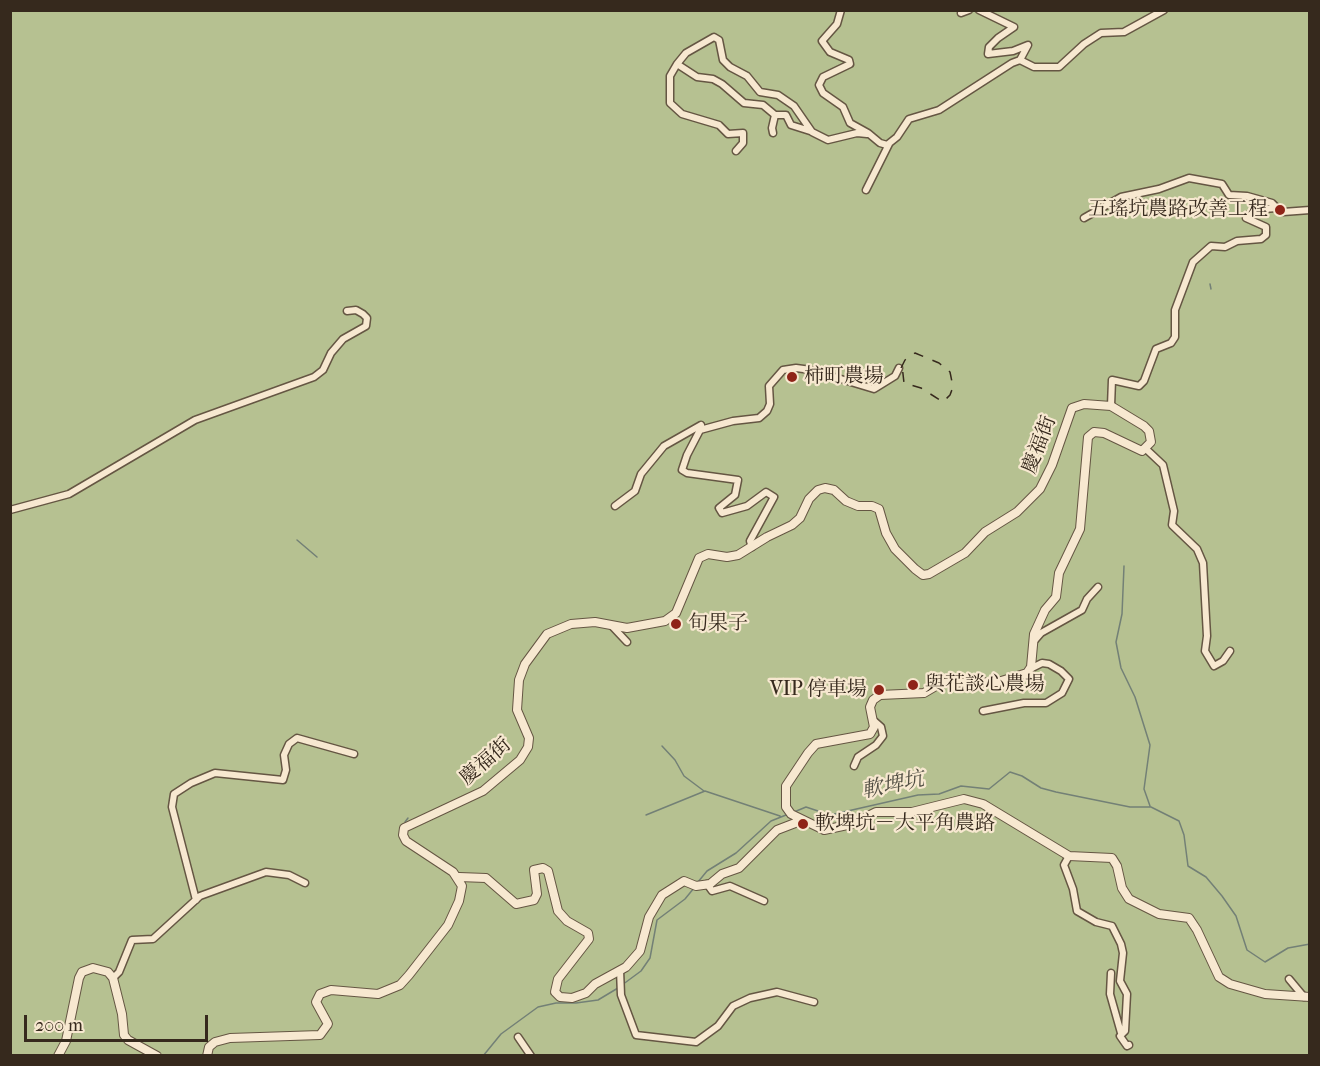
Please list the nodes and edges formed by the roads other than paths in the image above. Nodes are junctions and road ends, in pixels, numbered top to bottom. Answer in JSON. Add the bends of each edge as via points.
{"nodes":[{"id":1,"x":841,"y":10,"type":"edge"},
{"id":2,"x":962,"y":10,"type":"edge"},
{"id":3,"x":969,"y":10,"type":"edge"},
{"id":4,"x":979,"y":10,"type":"edge"},
{"id":5,"x":1164,"y":10,"type":"edge"},
{"id":6,"x":1020,"y":60,"type":"junction"},
{"id":7,"x":676,"y":64,"type":"junction"},
{"id":8,"x":776,"y":115,"type":"junction"},
{"id":9,"x":812,"y":132,"type":"junction"},
{"id":10,"x":773,"y":133,"type":"dead end"},
{"id":11,"x":868,"y":134,"type":"junction"},
{"id":12,"x":889,"y":144,"type":"junction"},
{"id":13,"x":736,"y":151,"type":"dead end"},
{"id":14,"x":866,"y":190,"type":"dead end"},
{"id":15,"x":1277,"y":208,"type":"junction"},
{"id":16,"x":1310,"y":210,"type":"edge"},
{"id":17,"x":1084,"y":218,"type":"dead end"},
{"id":18,"x":347,"y":311,"type":"dead end"},
{"id":19,"x":899,"y":368,"type":"dead end"},
{"id":20,"x":1111,"y":406,"type":"junction"},
{"id":21,"x":710,"y":426,"type":"junction"},
{"id":22,"x":1146,"y":449,"type":"junction"},
{"id":23,"x":615,"y":506,"type":"dead end"},
{"id":24,"x":10,"y":510,"type":"edge"},
{"id":25,"x":752,"y":548,"type":"junction"},
{"id":26,"x":1098,"y":587,"type":"dead end"},
{"id":27,"x":611,"y":624,"type":"junction"},
{"id":28,"x":1033,"y":641,"type":"junction"},
{"id":29,"x":627,"y":642,"type":"dead end"},
{"id":30,"x":1230,"y":651,"type":"dead end"},
{"id":31,"x":1030,"y":669,"type":"junction"},
{"id":32,"x":983,"y":711,"type":"dead end"},
{"id":33,"x":872,"y":720,"type":"junction"},
{"id":34,"x":354,"y":754,"type":"dead end"},
{"id":35,"x":854,"y":766,"type":"dead end"},
{"id":36,"x":804,"y":820,"type":"junction"},
{"id":37,"x":1069,"y":856,"type":"junction"},
{"id":38,"x":459,"y":877,"type":"junction"},
{"id":39,"x":305,"y":884,"type":"dead end"},
{"id":40,"x":708,"y":884,"type":"junction"},
{"id":41,"x":196,"y":900,"type":"junction"},
{"id":42,"x":764,"y":901,"type":"dead end"},
{"id":43,"x":1111,"y":973,"type":"dead end"},
{"id":44,"x":621,"y":974,"type":"junction"},
{"id":45,"x":113,"y":978,"type":"junction"},
{"id":46,"x":1289,"y":979,"type":"dead end"},
{"id":47,"x":1307,"y":997,"type":"edge"},
{"id":48,"x":814,"y":1002,"type":"dead end"},
{"id":49,"x":1121,"y":1033,"type":"junction"},
{"id":50,"x":518,"y":1036,"type":"dead end"},
{"id":51,"x":1129,"y":1045,"type":"dead end"},
{"id":52,"x":58,"y":1056,"type":"edge"},
{"id":53,"x":157,"y":1056,"type":"edge"},
{"id":54,"x":207,"y":1056,"type":"edge"},
{"id":55,"x":531,"y":1056,"type":"edge"}],
"edges":[{"from":1,"to":11,"type":"street","via":[[837,24],[822,41],[850,64],[823,77],[819,85],[823,93],[843,107],[850,123]]},
{"from":2,"to":3,"type":"street","via":[[961,13]]},
{"from":4,"to":6,"type":"street","via":[[1014,27],[989,47],[988,54],[1028,45]]},
{"from":5,"to":6,"type":"street","via":[[1124,32],[1101,33],[1059,67],[1034,67]]},
{"from":6,"to":12,"type":"street","via":[[939,110],[909,119]]},
{"from":7,"to":8,"type":"street","via":[[697,77],[713,79],[744,103],[763,105]]},
{"from":7,"to":9,"type":"street","via":[[686,52],[714,37],[730,67],[747,76],[760,92],[778,95],[794,106]]},
{"from":7,"to":13,"type":"street","via":[[670,76],[669,97],[673,107],[682,114],[719,125],[728,134],[743,133],[743,143]]},
{"from":8,"to":9,"type":"street","via":[[786,115],[791,125]]},
{"from":8,"to":10,"type":"street"},
{"from":9,"to":11,"type":"street","via":[[828,140]]},
{"from":11,"to":12,"type":"street","via":[[880,144]]},
{"from":12,"to":14,"type":"street"},
{"from":15,"to":16,"type":"street","via":[[1282,212]]},
{"from":15,"to":17,"type":"street","via":[[1247,196],[1229,195],[1222,184],[1189,178],[1121,197]]},
{"from":15,"to":20,"type":"street","via":[[1263,209],[1246,218],[1266,227],[1266,236],[1225,247],[1211,246],[1193,262],[1175,310],[1175,338],[1156,349],[1139,386],[1112,380]]},
{"from":18,"to":24,"type":"street","via":[[363,314],[366,326],[343,339],[323,370],[314,376],[195,420],[69,494]]},
{"from":19,"to":21,"type":"street","via":[[895,376],[874,389],[812,370],[783,370],[769,386],[770,404],[759,418]]},
{"from":20,"to":22,"type":"street","via":[[1149,431],[1151,442]]},
{"from":20,"to":25,"type":"street","name":"慶福街","via":[[1084,404],[1072,408],[1040,489],[965,553],[929,574],[923,575],[895,549],[879,509],[858,506],[825,488],[809,499],[792,525]]},
{"from":21,"to":23,"type":"street","via":[[705,423],[664,446],[641,474],[635,491]]},
{"from":21,"to":25,"type":"street","via":[[700,430],[682,470],[738,480],[735,495],[719,508],[722,513],[747,506],[766,492],[772,493],[774,502],[750,541]]},
{"from":22,"to":28,"type":"street","via":[[1137,450],[1104,433],[1095,432],[1088,437],[1080,529],[1059,573],[1056,597],[1038,624]]},
{"from":22,"to":30,"type":"street","via":[[1163,465],[1174,510],[1172,525],[1197,549],[1203,563],[1207,636],[1204,651],[1214,666]]},
{"from":25,"to":27,"type":"street","name":"慶福街","via":[[738,555],[708,554],[699,558],[676,613],[665,621],[637,628]]},
{"from":26,"to":28,"type":"street","via":[[1082,610]]},
{"from":27,"to":29,"type":"street"},
{"from":27,"to":38,"type":"street","name":"慶福街","via":[[571,624],[547,634],[525,664],[519,680],[517,710],[529,738],[520,759],[483,791],[404,828],[406,841]]},
{"from":28,"to":31,"type":"street"},
{"from":31,"to":32,"type":"street","via":[[1049,664],[1069,679],[1062,693],[1046,703]]},
{"from":31,"to":33,"type":"street","via":[[998,682],[941,683],[924,693],[880,694],[870,707]]},
{"from":33,"to":35,"type":"street","via":[[883,736],[858,757]]},
{"from":33,"to":36,"type":"street","via":[[870,734],[816,744],[808,753],[784,794],[789,812]]},
{"from":34,"to":41,"type":"street","via":[[297,738],[284,755],[283,780],[215,773],[174,794],[172,807]]},
{"from":36,"to":37,"type":"street","via":[[824,830],[836,829],[876,812],[912,812],[964,799],[983,804]]},
{"from":36,"to":40,"type":"street","via":[[777,830],[739,868]]},
{"from":37,"to":47,"type":"street","via":[[1112,858],[1129,899],[1159,914],[1189,918],[1219,977],[1230,984],[1265,994]]},
{"from":37,"to":49,"type":"street","via":[[1064,865],[1077,911],[1112,926],[1121,944],[1120,981],[1127,994],[1125,1032]]},
{"from":38,"to":44,"type":"street","via":[[486,878],[516,904],[534,900],[534,870],[548,871],[558,910],[567,921],[588,933],[589,939],[558,979],[555,992],[560,997],[586,993],[595,984]]},
{"from":38,"to":54,"type":"street","via":[[462,892],[448,925],[400,985],[378,994],[326,991],[316,1002],[328,1024],[320,1035],[230,1038],[215,1042]]},
{"from":39,"to":41,"type":"street","via":[[289,874],[266,872]]},
{"from":40,"to":42,"type":"street","via":[[712,891],[730,886]]},
{"from":40,"to":44,"type":"street","via":[[684,882],[662,896],[649,917],[640,951]]},
{"from":41,"to":45,"type":"street","via":[[153,939],[132,940]]},
{"from":43,"to":49,"type":"street","via":[[1110,994]]},
{"from":44,"to":48,"type":"street","via":[[621,995],[636,1035],[696,1042],[718,1026],[733,1006],[750,998],[777,992]]},
{"from":45,"to":52,"type":"street","via":[[108,972],[93,968],[82,972],[66,1041]]},
{"from":45,"to":53,"type":"street","via":[[124,1035]]},
{"from":46,"to":47,"type":"street"},
{"from":49,"to":51,"type":"street"},
{"from":50,"to":55,"type":"street"}]}
